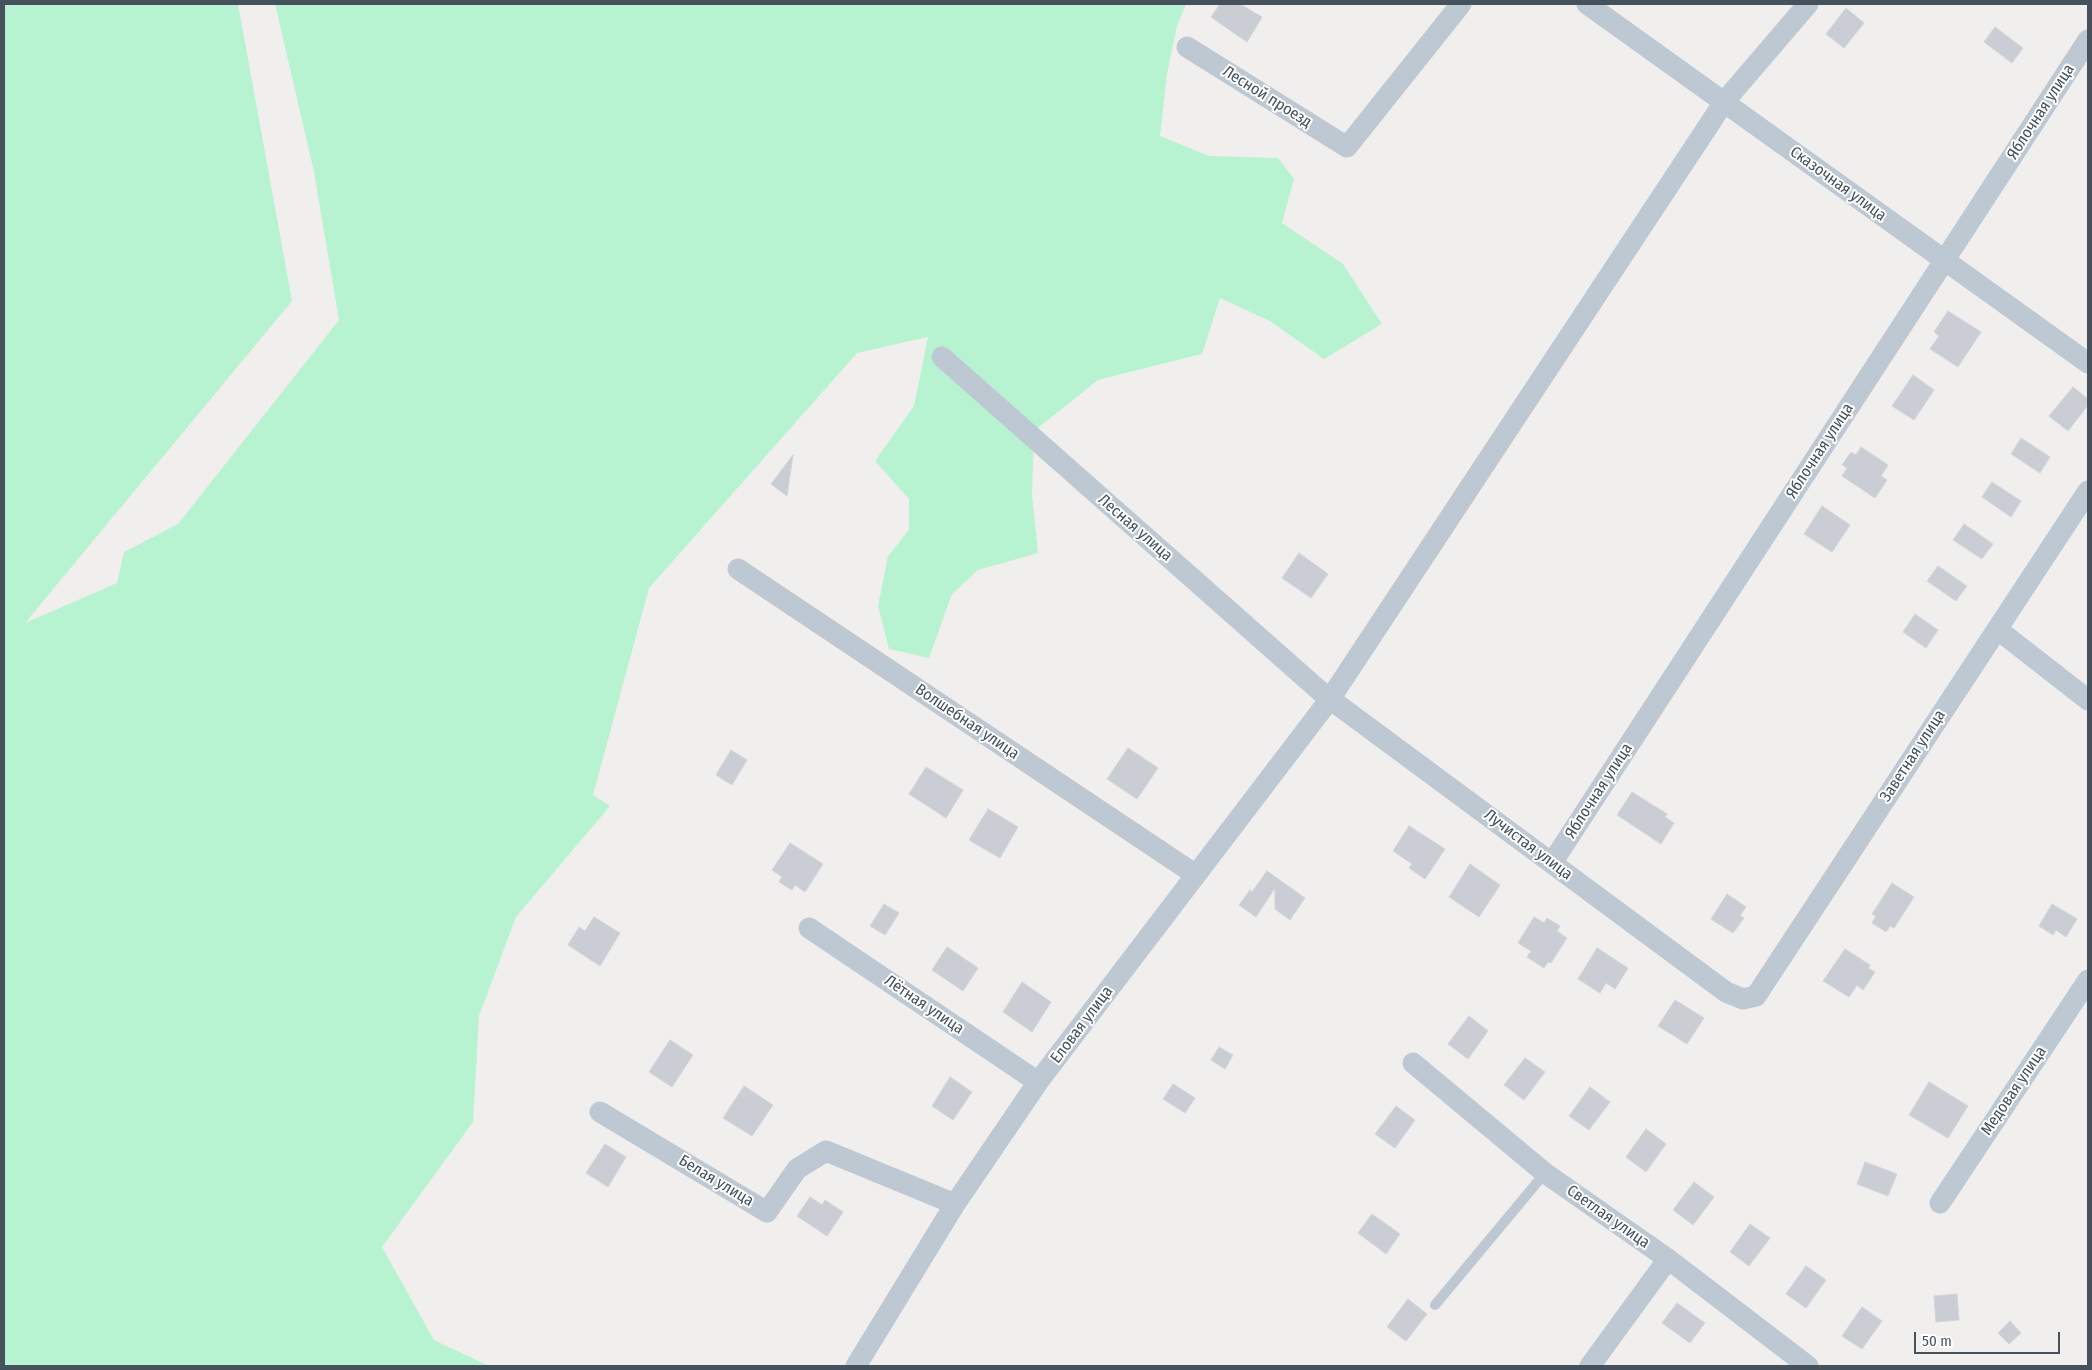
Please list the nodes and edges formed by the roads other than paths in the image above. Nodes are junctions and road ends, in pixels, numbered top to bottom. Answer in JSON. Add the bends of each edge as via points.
{"nodes":[{"id":1,"x":1461,"y":4,"type":"edge"},
{"id":2,"x":1587,"y":4,"type":"edge"},
{"id":3,"x":1808,"y":4,"type":"edge"},
{"id":4,"x":2088,"y":40,"type":"edge"},
{"id":5,"x":1187,"y":47,"type":"dead end"},
{"id":6,"x":1724,"y":102,"type":"junction"},
{"id":7,"x":1945,"y":260,"type":"junction"},
{"id":8,"x":942,"y":357,"type":"dead end"},
{"id":9,"x":2088,"y":363,"type":"edge"},
{"id":10,"x":2088,"y":491,"type":"edge"},
{"id":11,"x":738,"y":569,"type":"dead end"},
{"id":12,"x":1997,"y":629,"type":"junction"},
{"id":13,"x":1330,"y":699,"type":"junction"},
{"id":14,"x":2088,"y":700,"type":"edge"},
{"id":15,"x":1552,"y":863,"type":"junction"},
{"id":16,"x":1196,"y":875,"type":"junction"},
{"id":17,"x":809,"y":928,"type":"dead end"},
{"id":18,"x":2088,"y":980,"type":"edge"},
{"id":19,"x":1726,"y":992,"type":"joint"},
{"id":20,"x":1412,"y":1063,"type":"dead end"},
{"id":21,"x":1038,"y":1082,"type":"junction"},
{"id":22,"x":600,"y":1112,"type":"dead end"},
{"id":23,"x":1545,"y":1173,"type":"junction"},
{"id":24,"x":1940,"y":1203,"type":"dead end"},
{"id":25,"x":955,"y":1204,"type":"junction"},
{"id":26,"x":1668,"y":1259,"type":"junction"},
{"id":27,"x":1436,"y":1305,"type":"dead end"},
{"id":28,"x":856,"y":1366,"type":"edge"},
{"id":29,"x":1590,"y":1366,"type":"edge"},
{"id":30,"x":1808,"y":1366,"type":"edge"}],
"edges":[{"from":1,"to":5,"type":"street","name":"Лесной проезд","via":[[1347,147]]},
{"from":2,"to":6,"type":"street","name":"Сказочная улица"},
{"from":3,"to":6,"type":"street","name":"Еловая улица"},
{"from":4,"to":7,"type":"street","name":"Яблочная улица"},
{"from":6,"to":7,"type":"street","name":"Сказочная улица"},
{"from":6,"to":13,"type":"street","name":"Еловая улица"},
{"from":7,"to":9,"type":"street","name":"Сказочная улица"},
{"from":7,"to":15,"type":"street","name":"Яблочная улица"},
{"from":8,"to":13,"type":"street","name":"Лесная улица"},
{"from":10,"to":12,"type":"street","name":"Заветная улица"},
{"from":11,"to":16,"type":"street","name":"Волшебная улица"},
{"from":12,"to":14,"type":"street"},
{"from":12,"to":19,"type":"street","name":"Заветная улица","via":[[1756,996],[1743,999]]},
{"from":13,"to":15,"type":"street","name":"Лучистая улица"},
{"from":13,"to":16,"type":"street","name":"Еловая улица"},
{"from":15,"to":19,"type":"street","name":"Лучистая улица"},
{"from":16,"to":21,"type":"street","name":"Еловая улица"},
{"from":17,"to":21,"type":"street","name":"Лётная улица"},
{"from":18,"to":24,"type":"street","name":"Медовая улица"},
{"from":20,"to":23,"type":"street","name":"Светлая улица"},
{"from":21,"to":25,"type":"street","name":"Еловая улица"},
{"from":22,"to":25,"type":"street","name":"Белая улица","via":[[767,1212],[797,1169],[826,1151]]},
{"from":23,"to":26,"type":"street","name":"Светлая улица"},
{"from":23,"to":27,"type":"lane"},
{"from":25,"to":28,"type":"street","name":"Еловая улица"},
{"from":26,"to":29,"type":"street"},
{"from":26,"to":30,"type":"street","name":"Светлая улица"}]}
